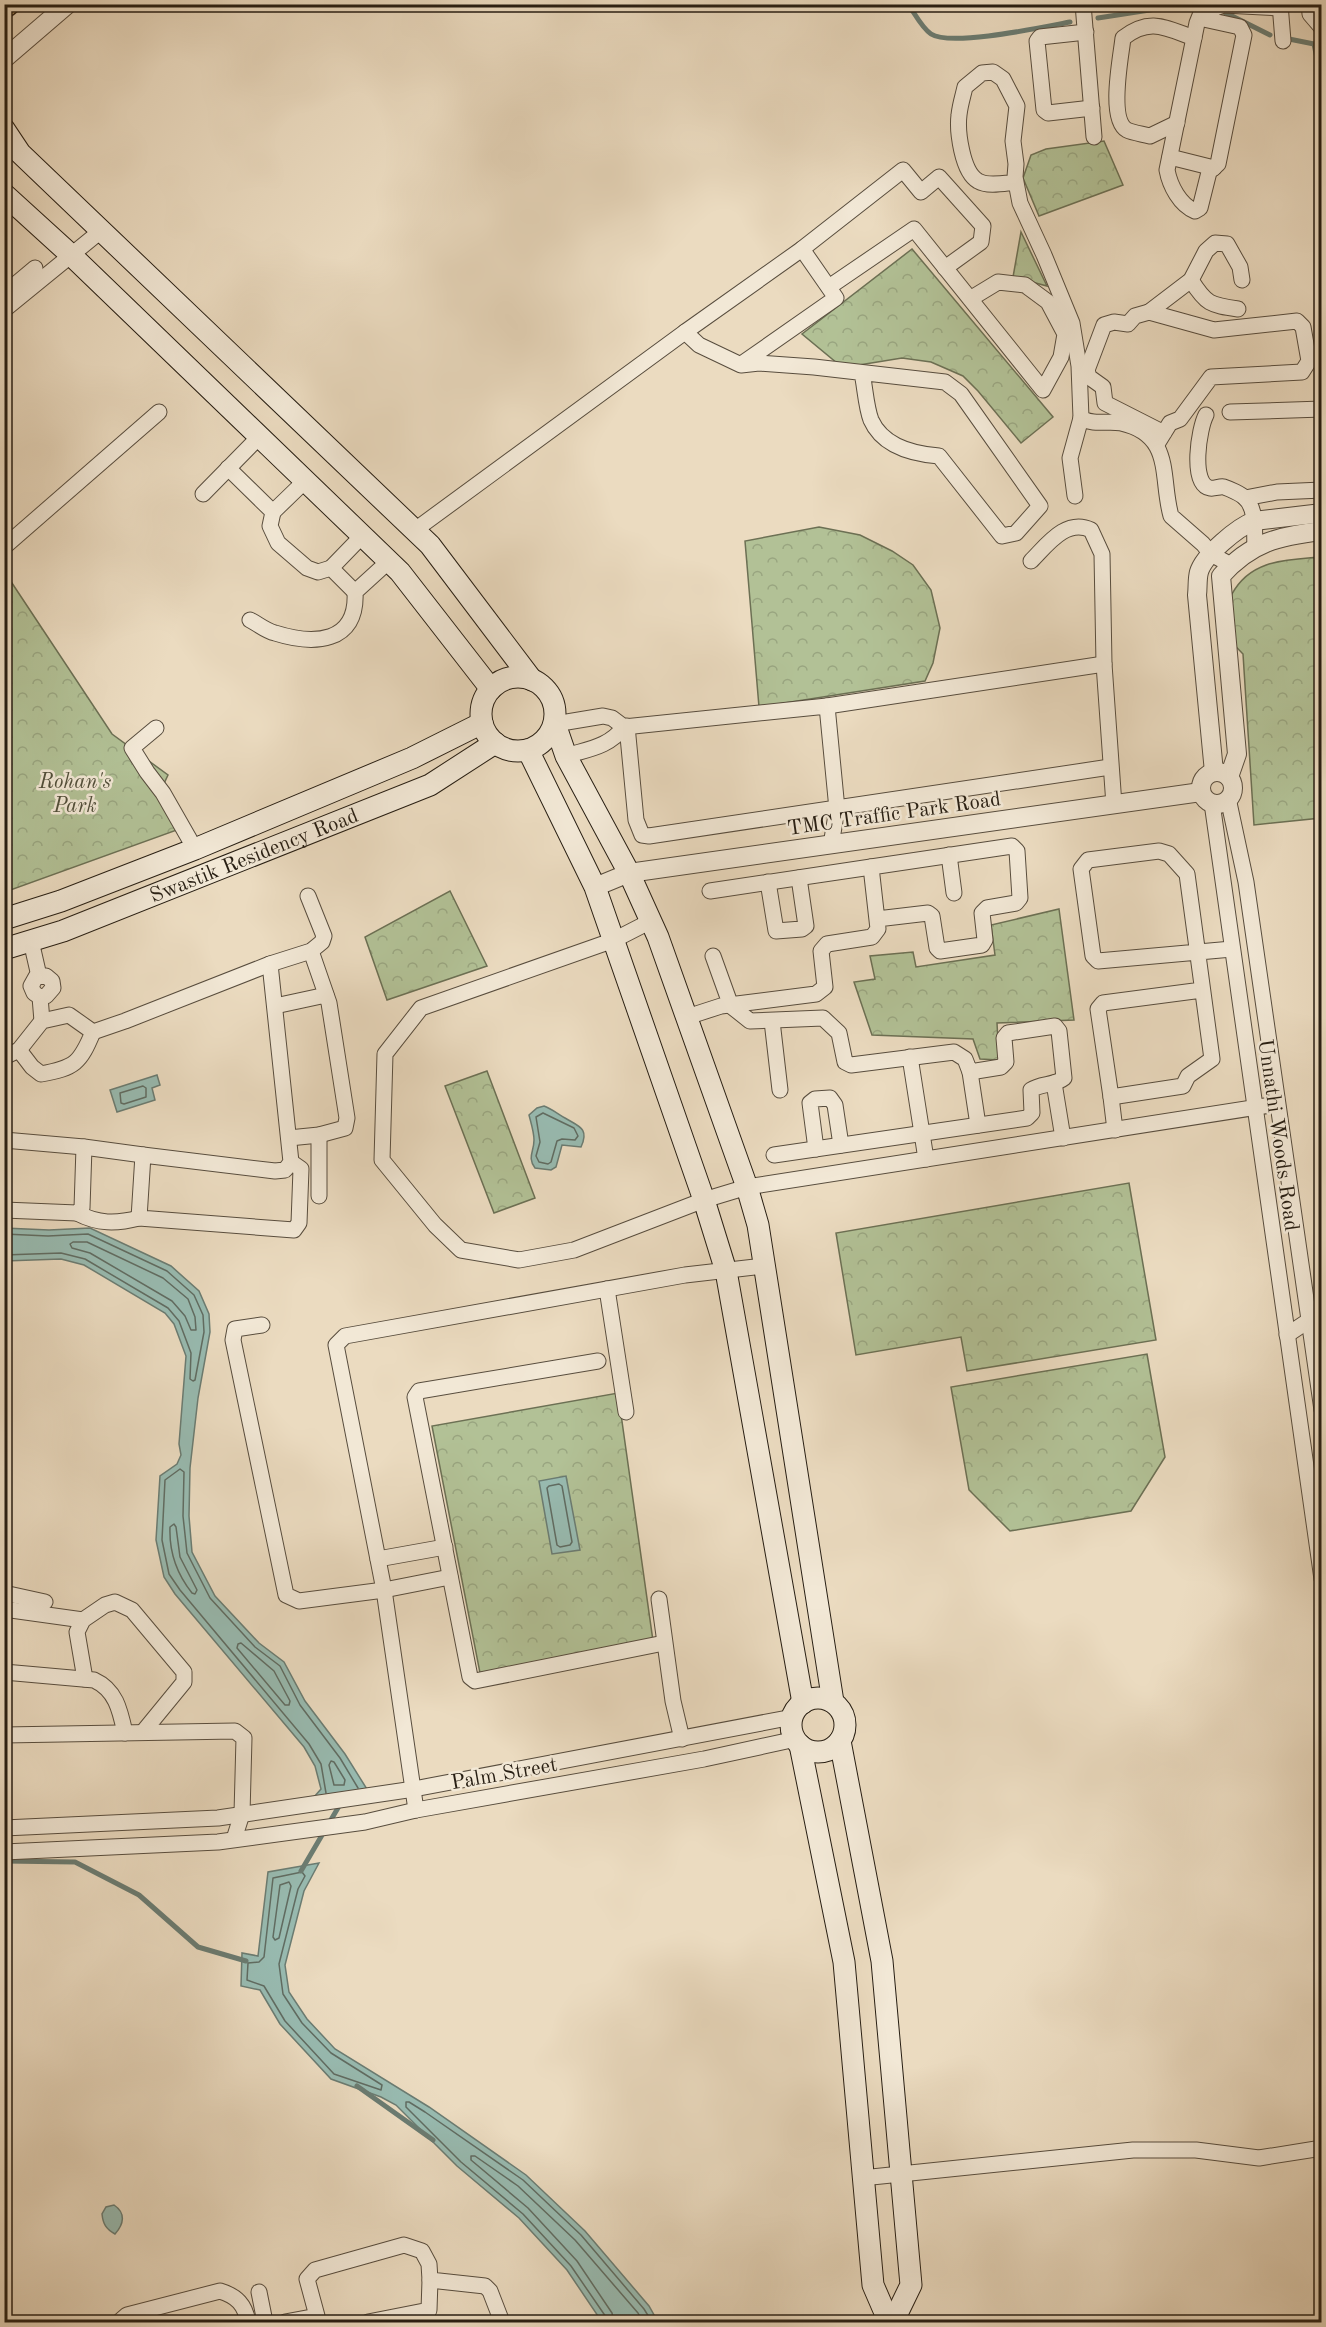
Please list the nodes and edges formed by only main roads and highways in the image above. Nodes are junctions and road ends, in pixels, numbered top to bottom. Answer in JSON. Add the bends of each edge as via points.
{"nodes":[{"id":1,"x":4,"y":129,"type":"edge"},
{"id":2,"x":4,"y":194,"type":"edge"},
{"id":3,"x":532,"y":680,"type":"junction"},
{"id":4,"x":491,"y":689,"type":"junction"},
{"id":5,"x":482,"y":723,"type":"junction"},
{"id":6,"x":555,"y":724,"type":"junction"},
{"id":7,"x":495,"y":743,"type":"junction"},
{"id":8,"x":528,"y":750,"type":"junction"},
{"id":9,"x":44,"y":906,"type":"junction"},
{"id":10,"x":7,"y":918,"type":"edge"},
{"id":11,"x":52,"y":934,"type":"junction"},
{"id":12,"x":18,"y":945,"type":"edge"},
{"id":13,"x":833,"y":1702,"type":"junction"},
{"id":14,"x":798,"y":1710,"type":"junction"},
{"id":15,"x":840,"y":1741,"type":"junction"},
{"id":16,"x":798,"y":1742,"type":"junction"},
{"id":17,"x":891,"y":2322,"type":"edge"}],
"edges":[{"from":1,"to":3,"type":"main road","via":[[20,153],[430,544]]},
{"from":2,"to":4,"type":"main road","via":[[400,572]]},
{"from":3,"to":4,"type":"main road","via":[[510,678]]},
{"from":3,"to":6,"type":"main road","via":[[552,700]]},
{"from":4,"to":5,"type":"main road","via":[[482,705]]},
{"from":5,"to":7,"type":"main road"},
{"from":5,"to":9,"type":"main road","name":"Swastik Residency Road","via":[[412,758],[195,849]]},
{"from":6,"to":8,"type":"main road","via":[[545,740]]},
{"from":6,"to":13,"type":"main road","via":[[566,756],[651,921],[758,1225]]},
{"from":7,"to":8,"type":"main road","via":[[510,751]]},
{"from":7,"to":11,"type":"main road","name":"Swastik Residency Road","via":[[430,785]]},
{"from":8,"to":14,"type":"main road","via":[[595,887],[726,1271]]},
{"from":9,"to":10,"type":"main road","name":"Swastik Residency Road"},
{"from":9,"to":11,"type":"main road"},
{"from":10,"to":12,"type":"main road"},
{"from":11,"to":12,"type":"main road","name":"Swastik Residency Road"},
{"from":13,"to":14,"type":"main road","via":[[818,1698]]},
{"from":13,"to":15,"type":"main road","via":[[844,1718],[845,1731]]},
{"from":14,"to":16,"type":"main road","via":[[793,1732]]},
{"from":15,"to":16,"type":"main road","via":[[817,1752]]},
{"from":15,"to":17,"type":"main road","via":[[882,1961],[911,2285]]},
{"from":16,"to":17,"type":"main road","via":[[844,1962],[873,2285]]}]}
